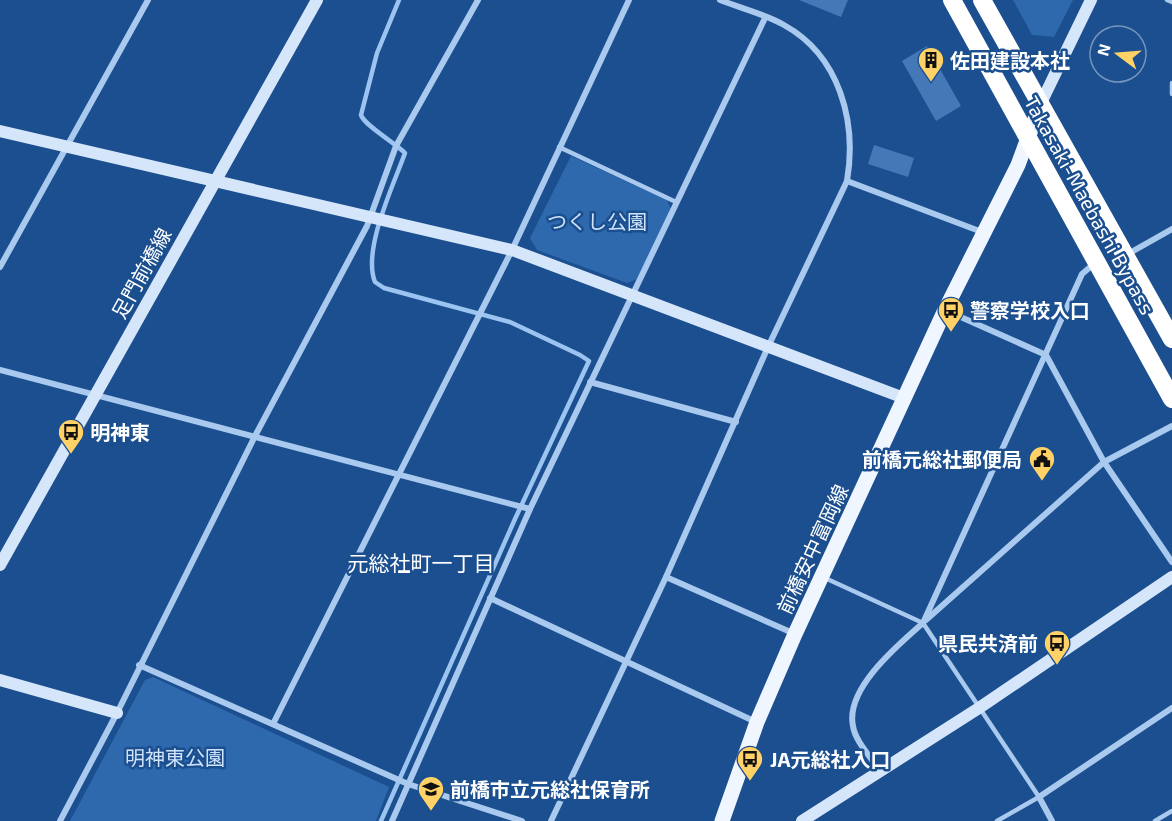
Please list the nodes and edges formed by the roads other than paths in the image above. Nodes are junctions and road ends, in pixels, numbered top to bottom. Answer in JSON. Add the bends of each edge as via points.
{"nodes":[{"id":1,"x":148,"y":0,"type":"edge"},
{"id":2,"x":317,"y":0,"type":"edge"},
{"id":3,"x":478,"y":0,"type":"edge"},
{"id":4,"x":629,"y":0,"type":"edge"},
{"id":5,"x":720,"y":0,"type":"edge"},
{"id":6,"x":952,"y":0,"type":"edge"},
{"id":7,"x":982,"y":0,"type":"edge"},
{"id":8,"x":1091,"y":0,"type":"edge"},
{"id":9,"x":1167,"y":0,"type":"edge"},
{"id":10,"x":1172,"y":2,"type":"edge"},
{"id":11,"x":765,"y":18,"type":"junction"},
{"id":12,"x":1172,"y":83,"type":"edge"},
{"id":13,"x":1172,"y":94,"type":"edge"},
{"id":14,"x":1041,"y":103,"type":"junction"},
{"id":15,"x":0,"y":131,"type":"edge"},
{"id":16,"x":1028,"y":140,"type":"junction"},
{"id":17,"x":67,"y":146,"type":"junction"},
{"id":18,"x":560,"y":147,"type":"junction"},
{"id":19,"x":216,"y":179,"type":"junction"},
{"id":20,"x":847,"y":181,"type":"junction"},
{"id":21,"x":676,"y":202,"type":"junction"},
{"id":22,"x":370,"y":217,"type":"junction"},
{"id":23,"x":1172,"y":229,"type":"edge"},
{"id":24,"x":982,"y":232,"type":"junction"},
{"id":25,"x":512,"y":250,"type":"junction"},
{"id":26,"x":1126,"y":255,"type":"junction"},
{"id":27,"x":3,"y":256,"type":"edge"},
{"id":28,"x":1095,"y":263,"type":"junction"},
{"id":29,"x":0,"y":267,"type":"edge"},
{"id":30,"x":632,"y":296,"type":"junction"},
{"id":31,"x":945,"y":310,"type":"junction"},
{"id":32,"x":1172,"y":339,"type":"edge"},
{"id":33,"x":768,"y":347,"type":"junction"},
{"id":34,"x":1046,"y":355,"type":"junction"},
{"id":35,"x":0,"y":370,"type":"edge"},
{"id":36,"x":590,"y":382,"type":"junction"},
{"id":37,"x":95,"y":394,"type":"junction"},
{"id":38,"x":904,"y":398,"type":"junction"},
{"id":39,"x":1172,"y":399,"type":"edge"},
{"id":40,"x":736,"y":422,"type":"junction"},
{"id":41,"x":1172,"y":426,"type":"edge"},
{"id":42,"x":255,"y":436,"type":"junction"},
{"id":43,"x":1104,"y":462,"type":"junction"},
{"id":44,"x":398,"y":474,"type":"junction"},
{"id":45,"x":530,"y":509,"type":"junction"},
{"id":46,"x":1172,"y":562,"type":"edge"},
{"id":47,"x":0,"y":565,"type":"edge"},
{"id":48,"x":822,"y":576,"type":"junction"},
{"id":49,"x":666,"y":577,"type":"junction"},
{"id":50,"x":1172,"y":577,"type":"edge"},
{"id":51,"x":490,"y":598,"type":"junction"},
{"id":52,"x":923,"y":623,"type":"junction"},
{"id":53,"x":795,"y":634,"type":"junction"},
{"id":54,"x":625,"y":660,"type":"junction"},
{"id":55,"x":139,"y":665,"type":"junction"},
{"id":56,"x":0,"y":680,"type":"edge"},
{"id":57,"x":979,"y":708,"type":"junction"},
{"id":58,"x":1172,"y":708,"type":"edge"},
{"id":59,"x":117,"y":713,"type":"junction"},
{"id":60,"x":757,"y":722,"type":"junction"},
{"id":61,"x":273,"y":724,"type":"junction"},
{"id":62,"x":879,"y":770,"type":"junction"},
{"id":63,"x":408,"y":784,"type":"junction"},
{"id":64,"x":1039,"y":798,"type":"junction"},
{"id":65,"x":1172,"y":811,"type":"edge"},
{"id":66,"x":60,"y":821,"type":"edge"},
{"id":67,"x":392,"y":821,"type":"edge"},
{"id":68,"x":522,"y":821,"type":"edge"},
{"id":69,"x":551,"y":821,"type":"edge"},
{"id":70,"x":722,"y":821,"type":"edge"},
{"id":71,"x":802,"y":821,"type":"edge"},
{"id":72,"x":997,"y":821,"type":"edge"},
{"id":73,"x":1052,"y":821,"type":"edge"},
{"id":74,"x":1155,"y":821,"type":"edge"}],
"edges":[{"from":1,"to":17,"type":"street"},
{"from":2,"to":19,"type":"street","name":"足門前橋線"},
{"from":3,"to":22,"type":"street","via":[[393,151]]},
{"from":4,"to":18,"type":"street"},
{"from":5,"to":11,"type":"street"},
{"from":6,"to":16,"type":"highway","name":"Takasaki-Maebashi Bypass"},
{"from":7,"to":14,"type":"highway","name":"Takasaki-Maebashi Bypass"},
{"from":8,"to":14,"type":"street"},
{"from":9,"to":10,"type":"lane"},
{"from":11,"to":20,"type":"street","via":[[796,33],[822,58],[834,77],[850,129]]},
{"from":11,"to":21,"type":"street"},
{"from":12,"to":13,"type":"lane"},
{"from":14,"to":16,"type":"main road","name":"前橋安中富岡線"},
{"from":14,"to":26,"type":"highway","name":"Takasaki-Maebashi Bypass"},
{"from":15,"to":17,"type":"street"},
{"from":16,"to":24,"type":"main road","name":"前橋安中富岡線"},
{"from":16,"to":28,"type":"highway","name":"Takasaki-Maebashi Bypass"},
{"from":17,"to":19,"type":"street"},
{"from":17,"to":27,"type":"street"},
{"from":18,"to":21,"type":"lane"},
{"from":18,"to":25,"type":"street"},
{"from":19,"to":22,"type":"street"},
{"from":19,"to":37,"type":"street","name":"足門前橋線"},
{"from":20,"to":24,"type":"street"},
{"from":20,"to":33,"type":"street"},
{"from":21,"to":30,"type":"street"},
{"from":22,"to":25,"type":"street"},
{"from":22,"to":42,"type":"street"},
{"from":23,"to":26,"type":"street"},
{"from":24,"to":31,"type":"main road","name":"前橋安中富岡線"},
{"from":25,"to":30,"type":"street"},
{"from":25,"to":44,"type":"street"},
{"from":26,"to":32,"type":"highway","name":"Takasaki-Maebashi Bypass"},
{"from":27,"to":29,"type":"street"},
{"from":28,"to":34,"type":"street","via":[[1082,274]]},
{"from":28,"to":39,"type":"highway","name":"Takasaki-Maebashi Bypass"},
{"from":30,"to":33,"type":"street"},
{"from":30,"to":36,"type":"street"},
{"from":31,"to":34,"type":"street"},
{"from":31,"to":38,"type":"main road","name":"前橋安中富岡線"},
{"from":33,"to":38,"type":"street"},
{"from":33,"to":40,"type":"street"},
{"from":34,"to":43,"type":"street"},
{"from":34,"to":52,"type":"street"},
{"from":35,"to":37,"type":"street"},
{"from":36,"to":40,"type":"street"},
{"from":36,"to":45,"type":"street"},
{"from":37,"to":42,"type":"street"},
{"from":37,"to":47,"type":"street","name":"足門前橋線"},
{"from":38,"to":48,"type":"main road","name":"前橋安中富岡線"},
{"from":40,"to":49,"type":"street"},
{"from":41,"to":43,"type":"street"},
{"from":42,"to":44,"type":"street"},
{"from":42,"to":55,"type":"street"},
{"from":43,"to":46,"type":"street"},
{"from":43,"to":52,"type":"street"},
{"from":44,"to":45,"type":"street"},
{"from":44,"to":61,"type":"street"},
{"from":45,"to":51,"type":"street"},
{"from":48,"to":52,"type":"lane"},
{"from":48,"to":53,"type":"main road","name":"前橋安中富岡線"},
{"from":49,"to":53,"type":"street"},
{"from":49,"to":54,"type":"street"},
{"from":50,"to":57,"type":"street"},
{"from":51,"to":54,"type":"street"},
{"from":51,"to":63,"type":"street"},
{"from":52,"to":57,"type":"lane"},
{"from":52,"to":62,"type":"street","via":[[892,651],[856,700],[852,726]]},
{"from":53,"to":60,"type":"main road","name":"前橋安中富岡線"},
{"from":54,"to":60,"type":"street"},
{"from":54,"to":69,"type":"street"},
{"from":55,"to":59,"type":"street"},
{"from":55,"to":61,"type":"street"},
{"from":56,"to":59,"type":"street"},
{"from":57,"to":62,"type":"street"},
{"from":57,"to":64,"type":"lane"},
{"from":58,"to":64,"type":"street"},
{"from":59,"to":66,"type":"street"},
{"from":60,"to":70,"type":"main road","name":"前橋安中富岡線"},
{"from":61,"to":63,"type":"street"},
{"from":62,"to":71,"type":"street"},
{"from":63,"to":67,"type":"street"},
{"from":63,"to":68,"type":"street"},
{"from":64,"to":72,"type":"lane"},
{"from":64,"to":73,"type":"street"},
{"from":65,"to":74,"type":"lane"}]}
